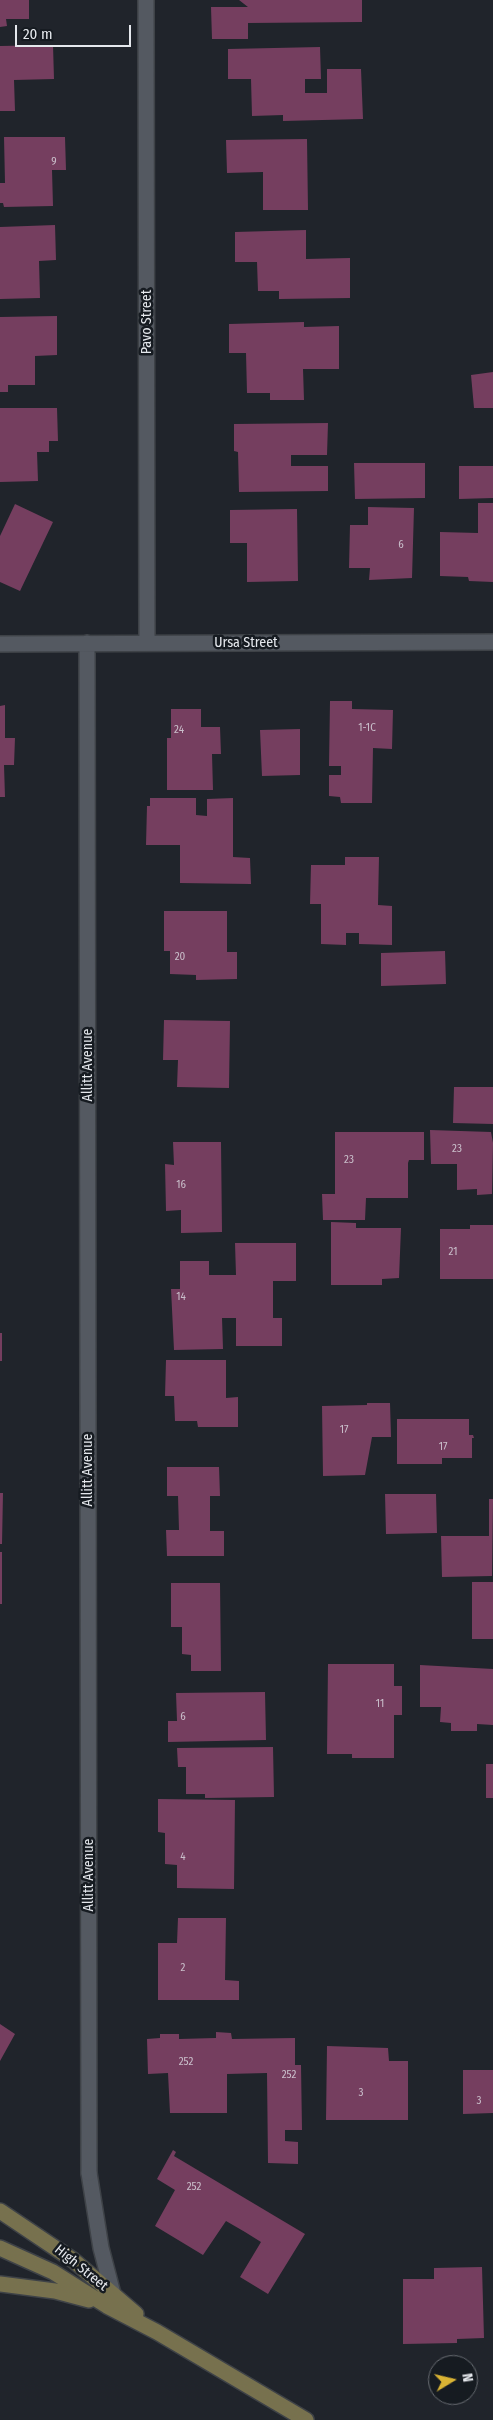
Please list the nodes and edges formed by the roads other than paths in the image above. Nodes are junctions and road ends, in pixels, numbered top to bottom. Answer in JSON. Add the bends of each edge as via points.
{"nodes":[{"id":1,"x":146,"y":0,"type":"edge"},
{"id":2,"x":493,"y":642,"type":"edge"},
{"id":3,"x":87,"y":643,"type":"junction"},
{"id":4,"x":147,"y":643,"type":"junction"},
{"id":5,"x":0,"y":644,"type":"edge"},
{"id":6,"x":0,"y":2211,"type":"edge"},
{"id":7,"x":0,"y":2248,"type":"edge"},
{"id":8,"x":0,"y":2284,"type":"edge"},
{"id":9,"x":110,"y":2300,"type":"junction"},
{"id":10,"x":306,"y":2420,"type":"edge"}],
"edges":[{"from":1,"to":4,"type":"street","name":"Pavo Street"},
{"from":2,"to":4,"type":"street","name":"Ursa Street"},
{"from":3,"to":4,"type":"street","name":"Ursa Street"},
{"from":3,"to":5,"type":"street","name":"Ursa Street"},
{"from":3,"to":9,"type":"street","name":"Allitt Avenue","via":[[89,2174]]},
{"from":6,"to":9,"type":"street","name":"High Street","via":[[73,2260]]},
{"from":7,"to":9,"type":"street","name":"High Street"},
{"from":8,"to":9,"type":"street","name":"High Street"},
{"from":9,"to":10,"type":"street","name":"High Street","via":[[157,2332]]}]}
